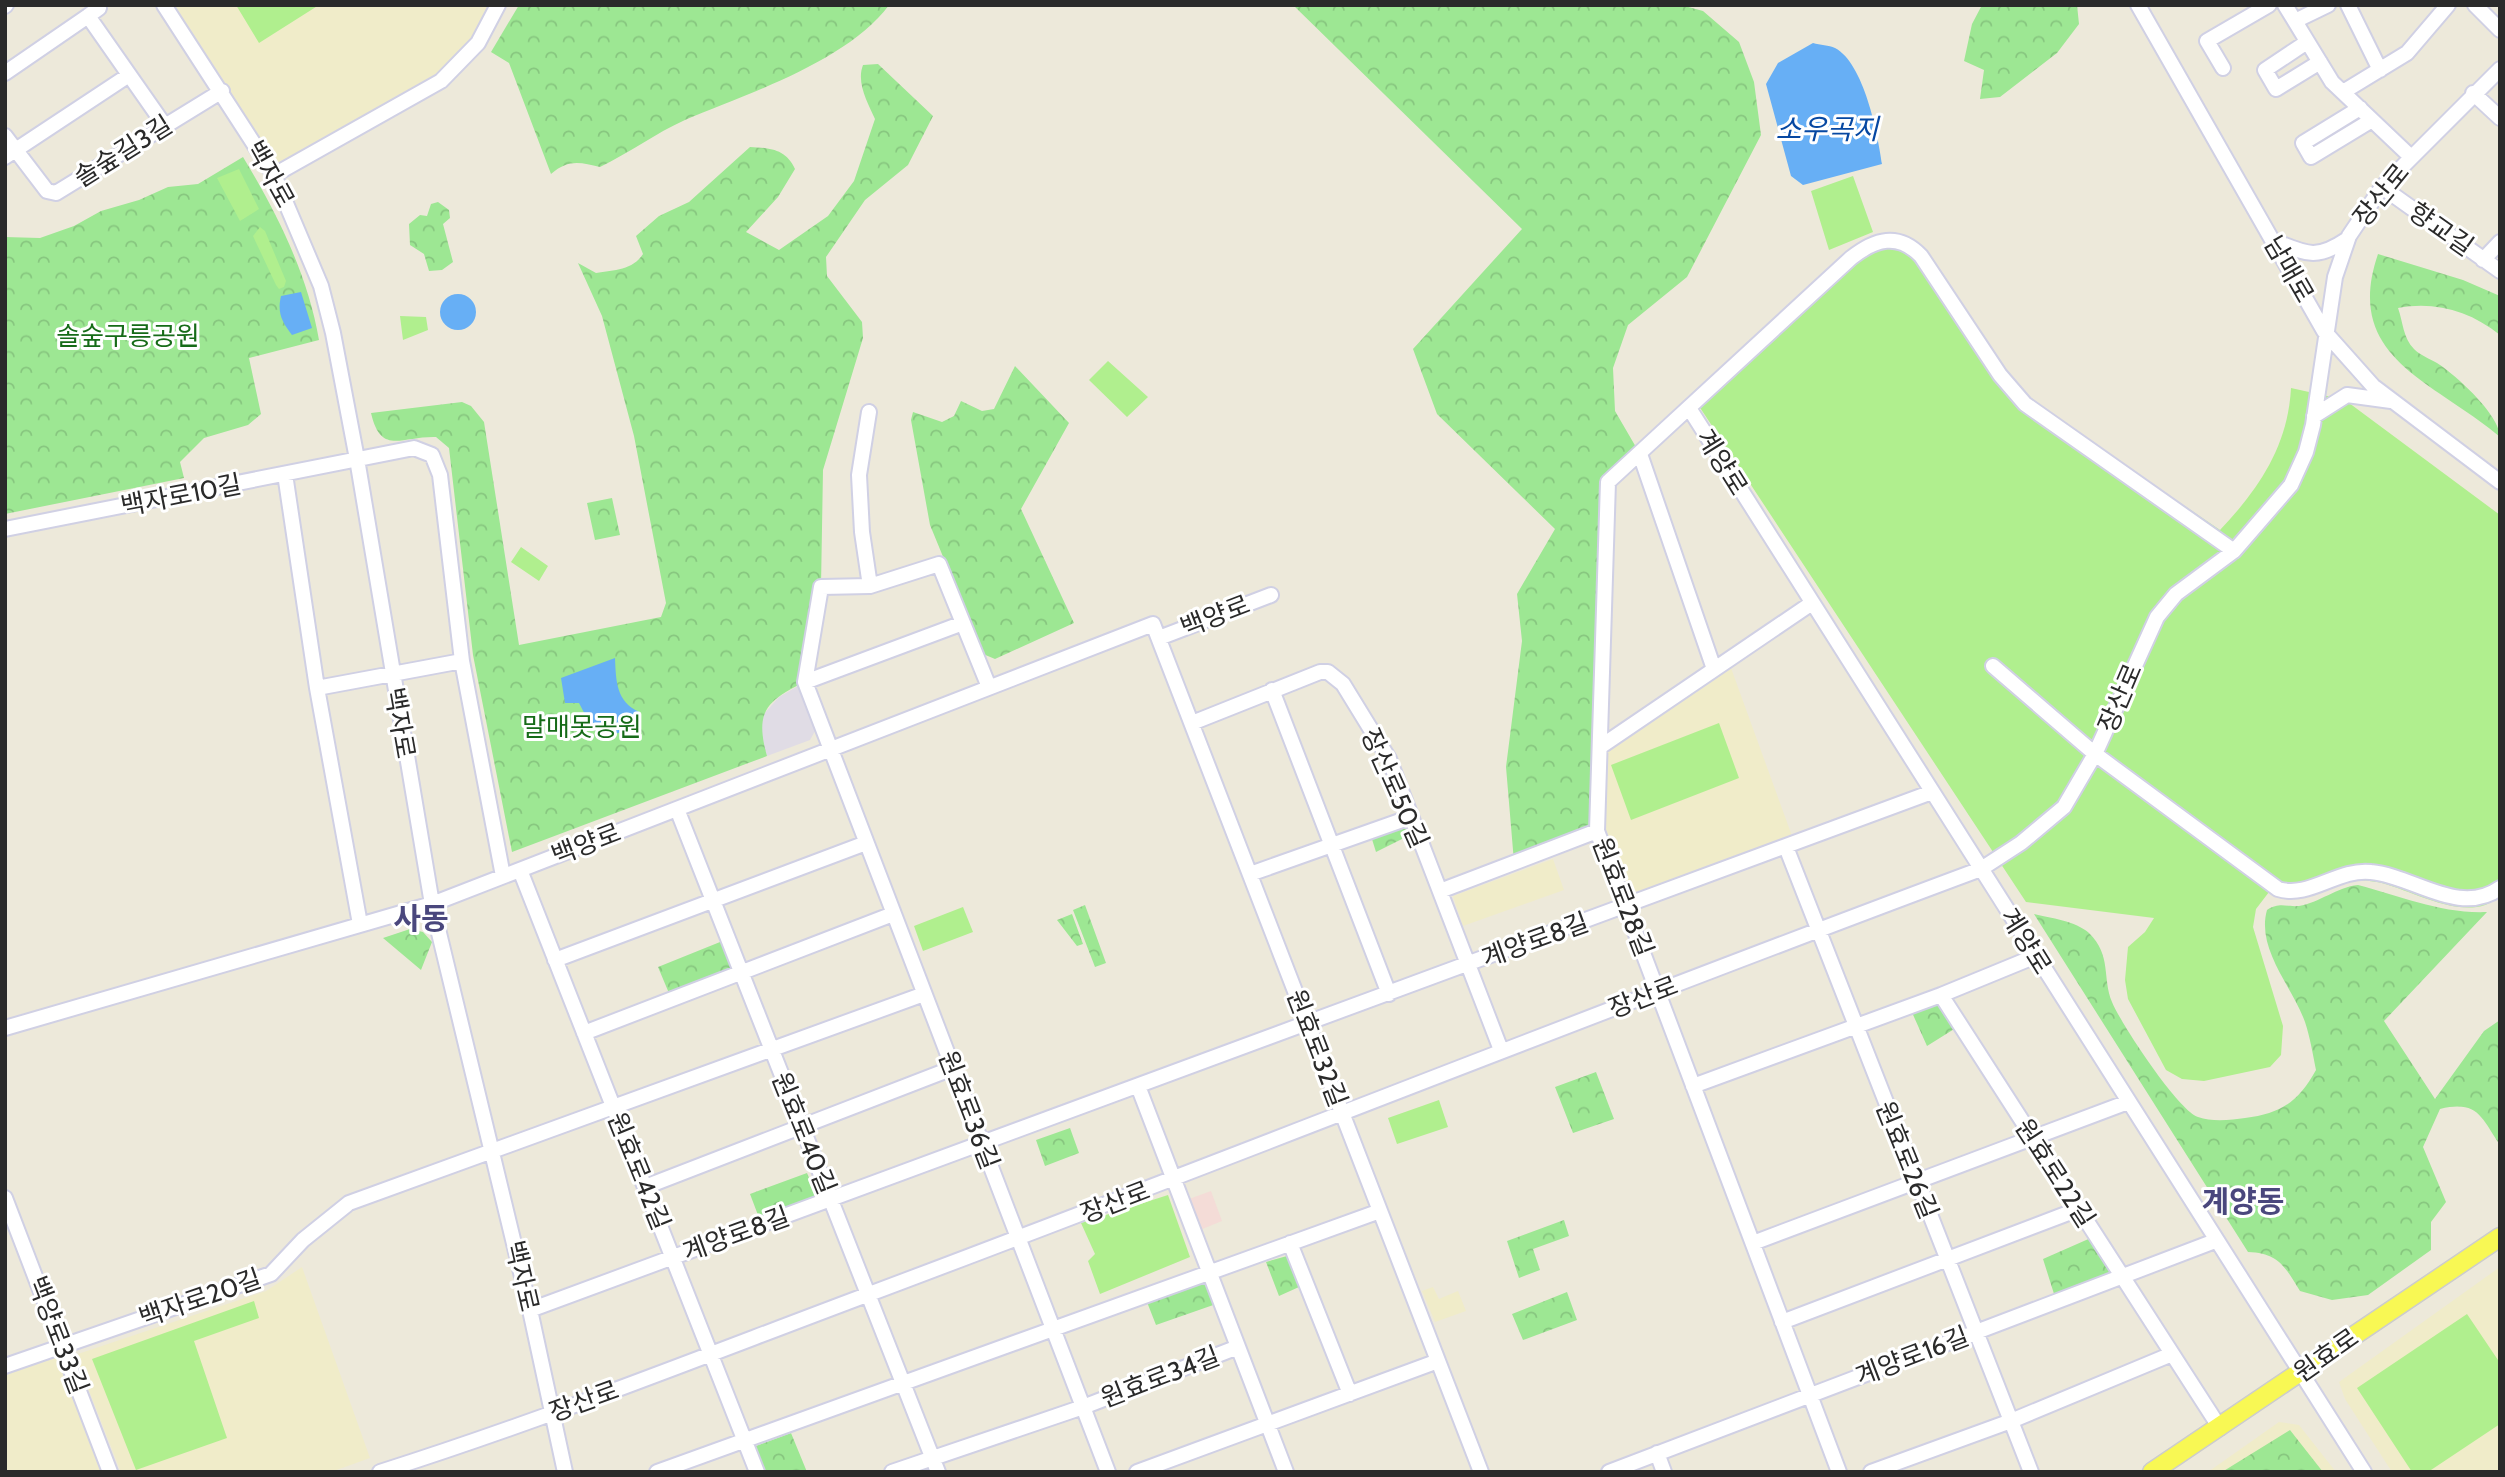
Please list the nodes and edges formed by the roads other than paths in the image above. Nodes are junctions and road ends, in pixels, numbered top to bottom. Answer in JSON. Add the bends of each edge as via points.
{"nodes":[{"id":1,"x":164,"y":5,"type":"edge"},
{"id":2,"x":498,"y":5,"type":"edge"},
{"id":3,"x":2138,"y":5,"type":"edge"},
{"id":4,"x":2269,"y":5,"type":"edge"},
{"id":5,"x":2285,"y":5,"type":"edge"},
{"id":6,"x":2328,"y":5,"type":"edge"},
{"id":7,"x":2347,"y":5,"type":"edge"},
{"id":8,"x":2448,"y":5,"type":"edge"},
{"id":9,"x":2475,"y":5,"type":"edge"},
{"id":10,"x":2295,"y":21,"type":"junction"},
{"id":11,"x":2500,"y":30,"type":"edge"},
{"id":12,"x":2307,"y":42,"type":"junction"},
{"id":13,"x":2320,"y":62,"type":"junction"},
{"id":14,"x":2223,"y":68,"type":"dead end"},
{"id":15,"x":2500,"y":69,"type":"edge"},
{"id":16,"x":2380,"y":70,"type":"junction"},
{"id":17,"x":5,"y":73,"type":"edge"},
{"id":18,"x":129,"y":75,"type":"junction"},
{"id":19,"x":222,"y":90,"type":"junction"},
{"id":20,"x":2343,"y":92,"type":"junction"},
{"id":21,"x":2473,"y":93,"type":"junction"},
{"id":22,"x":2360,"y":108,"type":"junction"},
{"id":23,"x":2500,"y":118,"type":"edge"},
{"id":24,"x":2372,"y":120,"type":"junction"},
{"id":25,"x":165,"y":126,"type":"junction"},
{"id":26,"x":5,"y":136,"type":"edge"},
{"id":27,"x":11,"y":153,"type":"edge"},
{"id":28,"x":2411,"y":157,"type":"junction"},
{"id":29,"x":274,"y":175,"type":"junction"},
{"id":30,"x":2382,"y":187,"type":"junction"},
{"id":31,"x":2347,"y":239,"type":"junction"},
{"id":32,"x":2273,"y":240,"type":"junction"},
{"id":33,"x":2500,"y":242,"type":"edge"},
{"id":34,"x":2483,"y":260,"type":"junction"},
{"id":35,"x":2500,"y":271,"type":"edge"},
{"id":36,"x":2324,"y":331,"type":"junction"},
{"id":37,"x":2392,"y":401,"type":"junction"},
{"id":38,"x":1689,"y":408,"type":"junction"},
{"id":39,"x":869,"y":412,"type":"dead end"},
{"id":40,"x":2314,"y":416,"type":"junction"},
{"id":41,"x":1640,"y":454,"type":"junction"},
{"id":42,"x":357,"y":459,"type":"junction"},
{"id":43,"x":285,"y":474,"type":"junction"},
{"id":44,"x":2500,"y":482,"type":"edge"},
{"id":45,"x":5,"y":529,"type":"edge"},
{"id":46,"x":2234,"y":551,"type":"junction"},
{"id":47,"x":870,"y":586,"type":"junction"},
{"id":48,"x":1271,"y":595,"type":"dead end"},
{"id":49,"x":1812,"y":603,"type":"junction"},
{"id":50,"x":963,"y":623,"type":"junction"},
{"id":51,"x":1153,"y":624,"type":"joint"},
{"id":52,"x":1159,"y":638,"type":"junction"},
{"id":53,"x":462,"y":661,"type":"junction"},
{"id":54,"x":1993,"y":666,"type":"dead end"},
{"id":55,"x":1714,"y":669,"type":"junction"},
{"id":56,"x":391,"y":674,"type":"junction"},
{"id":57,"x":805,"y":682,"type":"junction"},
{"id":58,"x":989,"y":687,"type":"junction"},
{"id":59,"x":317,"y":688,"type":"junction"},
{"id":60,"x":1272,"y":690,"type":"junction"},
{"id":61,"x":1192,"y":723,"type":"junction"},
{"id":62,"x":1600,"y":747,"type":"junction"},
{"id":63,"x":830,"y":749,"type":"junction"},
{"id":64,"x":2095,"y":754,"type":"junction"},
{"id":65,"x":1932,"y":792,"type":"junction"},
{"id":66,"x":677,"y":809,"type":"junction"},
{"id":67,"x":1411,"y":817,"type":"junction"},
{"id":68,"x":1597,"y":831,"type":"junction"},
{"id":69,"x":866,"y":843,"type":"junction"},
{"id":70,"x":1331,"y":845,"type":"junction"},
{"id":71,"x":1786,"y":847,"type":"junction"},
{"id":72,"x":1980,"y":869,"type":"junction"},
{"id":73,"x":520,"y":870,"type":"junction"},
{"id":74,"x":1250,"y":874,"type":"junction"},
{"id":75,"x":503,"y":876,"type":"junction"},
{"id":76,"x":2500,"y":888,"type":"edge"},
{"id":77,"x":1440,"y":891,"type":"junction"},
{"id":78,"x":713,"y":901,"type":"junction"},
{"id":79,"x":432,"y":904,"type":"junction"},
{"id":80,"x":1625,"y":906,"type":"junction"},
{"id":81,"x":894,"y":915,"type":"junction"},
{"id":82,"x":360,"y":924,"type":"junction"},
{"id":83,"x":1817,"y":930,"type":"junction"},
{"id":84,"x":2036,"y":956,"type":"junction"},
{"id":85,"x":555,"y":960,"type":"junction"},
{"id":86,"x":1468,"y":964,"type":"junction"},
{"id":87,"x":741,"y":973,"type":"junction"},
{"id":88,"x":1659,"y":992,"type":"junction"},
{"id":89,"x":1389,"y":993,"type":"junction"},
{"id":90,"x":924,"y":994,"type":"junction"},
{"id":91,"x":1941,"y":995,"type":"junction"},
{"id":92,"x":1308,"y":1023,"type":"junction"},
{"id":93,"x":1854,"y":1026,"type":"junction"},
{"id":94,"x":5,"y":1028,"type":"edge"},
{"id":95,"x":584,"y":1033,"type":"junction"},
{"id":96,"x":771,"y":1049,"type":"junction"},
{"id":97,"x":1501,"y":1050,"type":"junction"},
{"id":98,"x":953,"y":1068,"type":"junction"},
{"id":99,"x":1138,"y":1086,"type":"junction"},
{"id":100,"x":1693,"y":1087,"type":"junction"},
{"id":101,"x":2128,"y":1102,"type":"junction"},
{"id":102,"x":614,"y":1107,"type":"junction"},
{"id":103,"x":1342,"y":1111,"type":"junction"},
{"id":104,"x":801,"y":1125,"type":"junction"},
{"id":105,"x":2033,"y":1138,"type":"junction"},
{"id":106,"x":982,"y":1144,"type":"junction"},
{"id":107,"x":492,"y":1152,"type":"junction"},
{"id":108,"x":1174,"y":1180,"type":"junction"},
{"id":109,"x":1916,"y":1182,"type":"junction"},
{"id":110,"x":645,"y":1187,"type":"junction"},
{"id":111,"x":5,"y":1198,"type":"edge"},
{"id":112,"x":830,"y":1199,"type":"junction"},
{"id":113,"x":2079,"y":1209,"type":"junction"},
{"id":114,"x":1380,"y":1210,"type":"junction"},
{"id":115,"x":2500,"y":1237,"type":"edge"},
{"id":116,"x":1021,"y":1238,"type":"junction"},
{"id":117,"x":2216,"y":1241,"type":"junction"},
{"id":118,"x":1290,"y":1243,"type":"junction"},
{"id":119,"x":1753,"y":1243,"type":"junction"},
{"id":120,"x":673,"y":1258,"type":"junction"},
{"id":121,"x":1947,"y":1260,"type":"junction"},
{"id":122,"x":1209,"y":1272,"type":"junction"},
{"id":123,"x":2122,"y":1276,"type":"junction"},
{"id":124,"x":868,"y":1294,"type":"junction"},
{"id":125,"x":530,"y":1310,"type":"junction"},
{"id":126,"x":1782,"y":1322,"type":"junction"},
{"id":127,"x":1053,"y":1329,"type":"junction"},
{"id":128,"x":1975,"y":1332,"type":"junction"},
{"id":129,"x":62,"y":1345,"type":"junction"},
{"id":130,"x":1238,"y":1347,"type":"junction"},
{"id":131,"x":710,"y":1354,"type":"junction"},
{"id":132,"x":2172,"y":1354,"type":"junction"},
{"id":133,"x":1438,"y":1362,"type":"junction"},
{"id":134,"x":5,"y":1366,"type":"edge"},
{"id":135,"x":2300,"y":1373,"type":"junction"},
{"id":136,"x":903,"y":1383,"type":"junction"},
{"id":137,"x":1350,"y":1394,"type":"junction"},
{"id":138,"x":1810,"y":1395,"type":"junction"},
{"id":139,"x":1083,"y":1407,"type":"junction"},
{"id":140,"x":554,"y":1412,"type":"junction"},
{"id":141,"x":2011,"y":1421,"type":"junction"},
{"id":142,"x":1267,"y":1424,"type":"junction"},
{"id":143,"x":2220,"y":1428,"type":"junction"},
{"id":144,"x":745,"y":1440,"type":"junction"},
{"id":145,"x":1657,"y":1453,"type":"junction"},
{"id":146,"x":932,"y":1457,"type":"junction"},
{"id":147,"x":659,"y":1471,"type":"edge"},
{"id":148,"x":110,"y":1472,"type":"edge"},
{"id":149,"x":380,"y":1472,"type":"edge"},
{"id":150,"x":565,"y":1472,"type":"edge"},
{"id":151,"x":757,"y":1472,"type":"edge"},
{"id":152,"x":892,"y":1472,"type":"edge"},
{"id":153,"x":938,"y":1472,"type":"edge"},
{"id":154,"x":1108,"y":1472,"type":"edge"},
{"id":155,"x":1137,"y":1472,"type":"edge"},
{"id":156,"x":1286,"y":1472,"type":"edge"},
{"id":157,"x":1480,"y":1472,"type":"edge"},
{"id":158,"x":1609,"y":1472,"type":"edge"},
{"id":159,"x":1664,"y":1472,"type":"edge"},
{"id":160,"x":1839,"y":1472,"type":"edge"},
{"id":161,"x":1871,"y":1472,"type":"edge"},
{"id":162,"x":2031,"y":1472,"type":"edge"},
{"id":163,"x":2152,"y":1472,"type":"edge"},
{"id":164,"x":2364,"y":1472,"type":"edge"}],
"edges":[{"from":1,"to":19,"type":"street","name":"백자로"},
{"from":2,"to":29,"type":"street","via":[[478,43],[441,81]]},
{"from":3,"to":32,"type":"street","name":"남매로"},
{"from":4,"to":14,"type":"street","via":[[2207,41]]},
{"from":5,"to":10,"type":"street"},
{"from":6,"to":10,"type":"street"},
{"from":7,"to":16,"type":"street"},
{"from":8,"to":16,"type":"street","via":[[2407,53]]},
{"from":9,"to":11,"type":"street"},
{"from":10,"to":12,"type":"street"},
{"from":12,"to":13,"type":"street"},
{"from":12,"to":13,"type":"street","via":[[2265,70],[2276,89]]},
{"from":13,"to":20,"type":"street"},
{"from":15,"to":21,"type":"street","name":"장산로"},
{"from":16,"to":20,"type":"street"},
{"from":17,"to":18,"type":"street","via":[[93,12]]},
{"from":18,"to":25,"type":"street"},
{"from":18,"to":27,"type":"street"},
{"from":19,"to":25,"type":"street","name":"솔숲길3길"},
{"from":19,"to":29,"type":"street","name":"백자로"},
{"from":20,"to":22,"type":"street"},
{"from":21,"to":23,"type":"street"},
{"from":21,"to":28,"type":"street","name":"장산로"},
{"from":22,"to":24,"type":"street"},
{"from":22,"to":24,"type":"street","via":[[2303,143],[2311,157]]},
{"from":24,"to":28,"type":"street"},
{"from":25,"to":27,"type":"street","name":"솔숲길3길","via":[[56,193],[47,191]]},
{"from":26,"to":27,"type":"street","name":"솔숲길3길"},
{"from":28,"to":30,"type":"street","name":"장산로"},
{"from":29,"to":42,"type":"street","name":"백자로","via":[[321,286]]},
{"from":30,"to":31,"type":"street","name":"장산로"},
{"from":30,"to":34,"type":"street","name":"향교길"},
{"from":31,"to":32,"type":"street","via":[[2330,251],[2309,255]]},
{"from":31,"to":36,"type":"street","name":"장산로"},
{"from":32,"to":36,"type":"street","name":"남매로"},
{"from":33,"to":34,"type":"street"},
{"from":34,"to":35,"type":"street","name":"향교길"},
{"from":36,"to":37,"type":"street","name":"남매로"},
{"from":36,"to":40,"type":"street","name":"장산로"},
{"from":37,"to":40,"type":"street","via":[[2347,395]]},
{"from":37,"to":44,"type":"street","name":"남매로"},
{"from":38,"to":41,"type":"street","name":"원효로28길"},
{"from":38,"to":46,"type":"street","name":"원효로28길","via":[[1851,258],[1877,242],[1897,240],[1921,256],[2000,375],[2025,404]]},
{"from":38,"to":49,"type":"street","name":"계양로"},
{"from":39,"to":47,"type":"street","via":[[859,475]]},
{"from":40,"to":46,"type":"street","name":"장산로","via":[[2306,452],[2291,485]]},
{"from":41,"to":55,"type":"street"},
{"from":41,"to":62,"type":"street","name":"원효로28길","via":[[1608,482]]},
{"from":42,"to":43,"type":"street","name":"백자로10길"},
{"from":42,"to":53,"type":"street","name":"백자로10길","via":[[414,448],[424,449],[437,461]]},
{"from":42,"to":56,"type":"street","name":"백자로"},
{"from":43,"to":45,"type":"street","name":"백자로10길"},
{"from":43,"to":59,"type":"street"},
{"from":46,"to":64,"type":"street","name":"장산로","via":[[2176,594],[2157,617]]},
{"from":47,"to":50,"type":"street","via":[[939,564]]},
{"from":47,"to":57,"type":"street","via":[[821,587]]},
{"from":48,"to":52,"type":"street","name":"백양로"},
{"from":49,"to":55,"type":"street"},
{"from":49,"to":65,"type":"street","name":"계양로"},
{"from":50,"to":57,"type":"street"},
{"from":50,"to":58,"type":"street"},
{"from":51,"to":52,"type":"street","name":"원효로32길"},
{"from":51,"to":58,"type":"street","name":"백양로"},
{"from":52,"to":61,"type":"street","name":"원효로32길"},
{"from":53,"to":56,"type":"street"},
{"from":53,"to":75,"type":"street"},
{"from":54,"to":64,"type":"street"},
{"from":55,"to":62,"type":"street"},
{"from":56,"to":59,"type":"street"},
{"from":56,"to":79,"type":"street","name":"백자로"},
{"from":57,"to":63,"type":"street","name":"원효로36길"},
{"from":58,"to":63,"type":"street","name":"백양로"},
{"from":59,"to":82,"type":"street"},
{"from":60,"to":61,"type":"street","name":"장산로50길"},
{"from":60,"to":67,"type":"street","name":"장산로50길","via":[[1320,672],[1336,676],[1389,759]]},
{"from":60,"to":70,"type":"street"},
{"from":61,"to":74,"type":"street","name":"원효로32길"},
{"from":62,"to":68,"type":"street","name":"원효로28길"},
{"from":63,"to":66,"type":"street","name":"백양로"},
{"from":63,"to":69,"type":"street","name":"원효로36길"},
{"from":64,"to":72,"type":"street","name":"장산로","via":[[2064,807]]},
{"from":64,"to":76,"type":"street","via":[[2278,889],[2298,892],[2358,871],[2377,872],[2460,898],[2487,896]]},
{"from":65,"to":71,"type":"street","name":"계양로8길"},
{"from":65,"to":72,"type":"street","name":"계양로"},
{"from":66,"to":73,"type":"street","name":"백양로"},
{"from":66,"to":78,"type":"street","name":"원효로40길"},
{"from":67,"to":70,"type":"street"},
{"from":67,"to":77,"type":"street","name":"장산로50길"},
{"from":68,"to":77,"type":"street"},
{"from":68,"to":80,"type":"street","name":"원효로28길"},
{"from":69,"to":78,"type":"street"},
{"from":69,"to":81,"type":"street","name":"원효로36길"},
{"from":70,"to":74,"type":"street"},
{"from":70,"to":89,"type":"street"},
{"from":71,"to":80,"type":"street","name":"계양로8길"},
{"from":71,"to":83,"type":"street","name":"원효로26길"},
{"from":72,"to":83,"type":"street","name":"장산로"},
{"from":72,"to":84,"type":"street","name":"계양로"},
{"from":73,"to":75,"type":"street","name":"백양로"},
{"from":73,"to":85,"type":"street","name":"원효로42길"},
{"from":74,"to":92,"type":"street","name":"원효로32길"},
{"from":75,"to":79,"type":"street","name":"백양로"},
{"from":77,"to":86,"type":"street","name":"장산로50길"},
{"from":78,"to":85,"type":"street"},
{"from":78,"to":87,"type":"street","name":"원효로40길"},
{"from":79,"to":82,"type":"street","name":"백양로"},
{"from":79,"to":107,"type":"street","name":"백자로"},
{"from":80,"to":86,"type":"street","name":"계양로8길"},
{"from":80,"to":88,"type":"street","name":"원효로28길"},
{"from":81,"to":87,"type":"street"},
{"from":81,"to":90,"type":"street","name":"원효로36길"},
{"from":82,"to":94,"type":"street","name":"백양로"},
{"from":83,"to":88,"type":"street","name":"장산로"},
{"from":83,"to":93,"type":"street","name":"원효로26길"},
{"from":84,"to":91,"type":"street"},
{"from":84,"to":101,"type":"street","name":"계양로"},
{"from":85,"to":95,"type":"street","name":"원효로42길"},
{"from":86,"to":89,"type":"street","name":"계양로8길"},
{"from":86,"to":97,"type":"street","name":"장산로50길"},
{"from":87,"to":95,"type":"street"},
{"from":87,"to":96,"type":"street","name":"원효로40길"},
{"from":88,"to":97,"type":"street","name":"장산로"},
{"from":88,"to":100,"type":"street","name":"원효로28길"},
{"from":89,"to":92,"type":"street","name":"계양로8길"},
{"from":90,"to":96,"type":"street","name":"백자로20길"},
{"from":90,"to":98,"type":"street","name":"원효로36길"},
{"from":91,"to":93,"type":"street"},
{"from":91,"to":105,"type":"street","name":"원효로22길"},
{"from":92,"to":99,"type":"street","name":"계양로8길"},
{"from":92,"to":103,"type":"street","name":"원효로32길"},
{"from":93,"to":100,"type":"street"},
{"from":93,"to":109,"type":"street","name":"원효로26길"},
{"from":95,"to":102,"type":"street","name":"원효로42길"},
{"from":96,"to":102,"type":"street","name":"백자로20길"},
{"from":96,"to":104,"type":"street","name":"원효로40길"},
{"from":97,"to":103,"type":"street","name":"장산로"},
{"from":98,"to":104,"type":"street"},
{"from":98,"to":106,"type":"street","name":"원효로36길"},
{"from":99,"to":106,"type":"street","name":"계양로8길"},
{"from":99,"to":108,"type":"street"},
{"from":100,"to":119,"type":"street","name":"원효로28길"},
{"from":101,"to":105,"type":"street"},
{"from":101,"to":117,"type":"street","name":"계양로"},
{"from":102,"to":107,"type":"street","name":"백자로20길"},
{"from":102,"to":110,"type":"street","name":"원효로42길"},
{"from":103,"to":108,"type":"street","name":"장산로"},
{"from":103,"to":114,"type":"street","name":"원효로32길"},
{"from":104,"to":110,"type":"street"},
{"from":104,"to":112,"type":"street","name":"원효로40길"},
{"from":105,"to":109,"type":"street"},
{"from":105,"to":113,"type":"street","name":"원효로22길"},
{"from":106,"to":112,"type":"street","name":"계양로8길"},
{"from":106,"to":116,"type":"street","name":"원효로36길"},
{"from":107,"to":125,"type":"street","name":"백자로"},
{"from":107,"to":129,"type":"street","name":"백자로20길","via":[[349,1203],[303,1240],[271,1275]]},
{"from":108,"to":116,"type":"street","name":"장산로"},
{"from":108,"to":122,"type":"street","name":"원효로34길"},
{"from":109,"to":119,"type":"street"},
{"from":109,"to":121,"type":"street","name":"원효로26길"},
{"from":110,"to":120,"type":"street","name":"원효로42길"},
{"from":111,"to":129,"type":"street","name":"백양로33길"},
{"from":112,"to":120,"type":"street","name":"계양로8길"},
{"from":112,"to":124,"type":"street","name":"원효로40길"},
{"from":113,"to":121,"type":"street"},
{"from":113,"to":123,"type":"street","name":"원효로22길"},
{"from":114,"to":118,"type":"street"},
{"from":114,"to":133,"type":"street","name":"원효로32길"},
{"from":115,"to":135,"type":"main road","name":"원효로"},
{"from":116,"to":124,"type":"street","name":"장산로"},
{"from":116,"to":127,"type":"street","name":"원효로36길"},
{"from":117,"to":123,"type":"street","name":"계양로16길"},
{"from":117,"to":135,"type":"street","name":"계양로"},
{"from":118,"to":122,"type":"street"},
{"from":118,"to":137,"type":"street"},
{"from":119,"to":126,"type":"street","name":"원효로28길"},
{"from":120,"to":125,"type":"street","name":"계양로8길"},
{"from":120,"to":131,"type":"street","name":"원효로42길"},
{"from":121,"to":126,"type":"street"},
{"from":121,"to":128,"type":"street","name":"원효로26길"},
{"from":122,"to":127,"type":"street"},
{"from":122,"to":130,"type":"street","name":"원효로34길"},
{"from":123,"to":128,"type":"street","name":"계양로16길"},
{"from":123,"to":132,"type":"street","name":"원효로22길"},
{"from":124,"to":131,"type":"street","name":"장산로"},
{"from":124,"to":136,"type":"street","name":"원효로40길"},
{"from":125,"to":140,"type":"street","name":"백자로"},
{"from":126,"to":138,"type":"street","name":"원효로28길"},
{"from":127,"to":136,"type":"street"},
{"from":127,"to":139,"type":"street","name":"원효로36길"},
{"from":128,"to":138,"type":"street","name":"계양로16길"},
{"from":128,"to":141,"type":"street","name":"원효로26길"},
{"from":129,"to":134,"type":"street","name":"백자로20길"},
{"from":129,"to":148,"type":"street","name":"백양로33길"},
{"from":130,"to":139,"type":"street","name":"원효로34길"},
{"from":130,"to":142,"type":"street","name":"원효로34길"},
{"from":131,"to":140,"type":"street","name":"장산로"},
{"from":131,"to":144,"type":"street","name":"원효로42길"},
{"from":132,"to":141,"type":"street"},
{"from":132,"to":143,"type":"street","name":"원효로22길"},
{"from":133,"to":137,"type":"street"},
{"from":133,"to":157,"type":"street","name":"원효로32길"},
{"from":135,"to":143,"type":"main road","name":"원효로"},
{"from":135,"to":164,"type":"street","name":"계양로"},
{"from":136,"to":144,"type":"street"},
{"from":136,"to":146,"type":"street","name":"원효로40길"},
{"from":137,"to":142,"type":"street"},
{"from":138,"to":145,"type":"street","name":"계양로16길"},
{"from":138,"to":160,"type":"street","name":"원효로28길"},
{"from":139,"to":146,"type":"street"},
{"from":139,"to":154,"type":"street","name":"원효로36길"},
{"from":140,"to":149,"type":"street","name":"장산로"},
{"from":140,"to":150,"type":"street","name":"백자로"},
{"from":141,"to":161,"type":"street"},
{"from":141,"to":162,"type":"street","name":"원효로26길"},
{"from":142,"to":155,"type":"street"},
{"from":142,"to":156,"type":"street","name":"원효로34길"},
{"from":143,"to":163,"type":"main road","name":"원효로"},
{"from":144,"to":147,"type":"street"},
{"from":144,"to":151,"type":"street","name":"원효로42길"},
{"from":145,"to":158,"type":"street","name":"계양로16길"},
{"from":145,"to":159,"type":"street"},
{"from":146,"to":152,"type":"street"},
{"from":146,"to":153,"type":"street","name":"원효로40길"}]}
